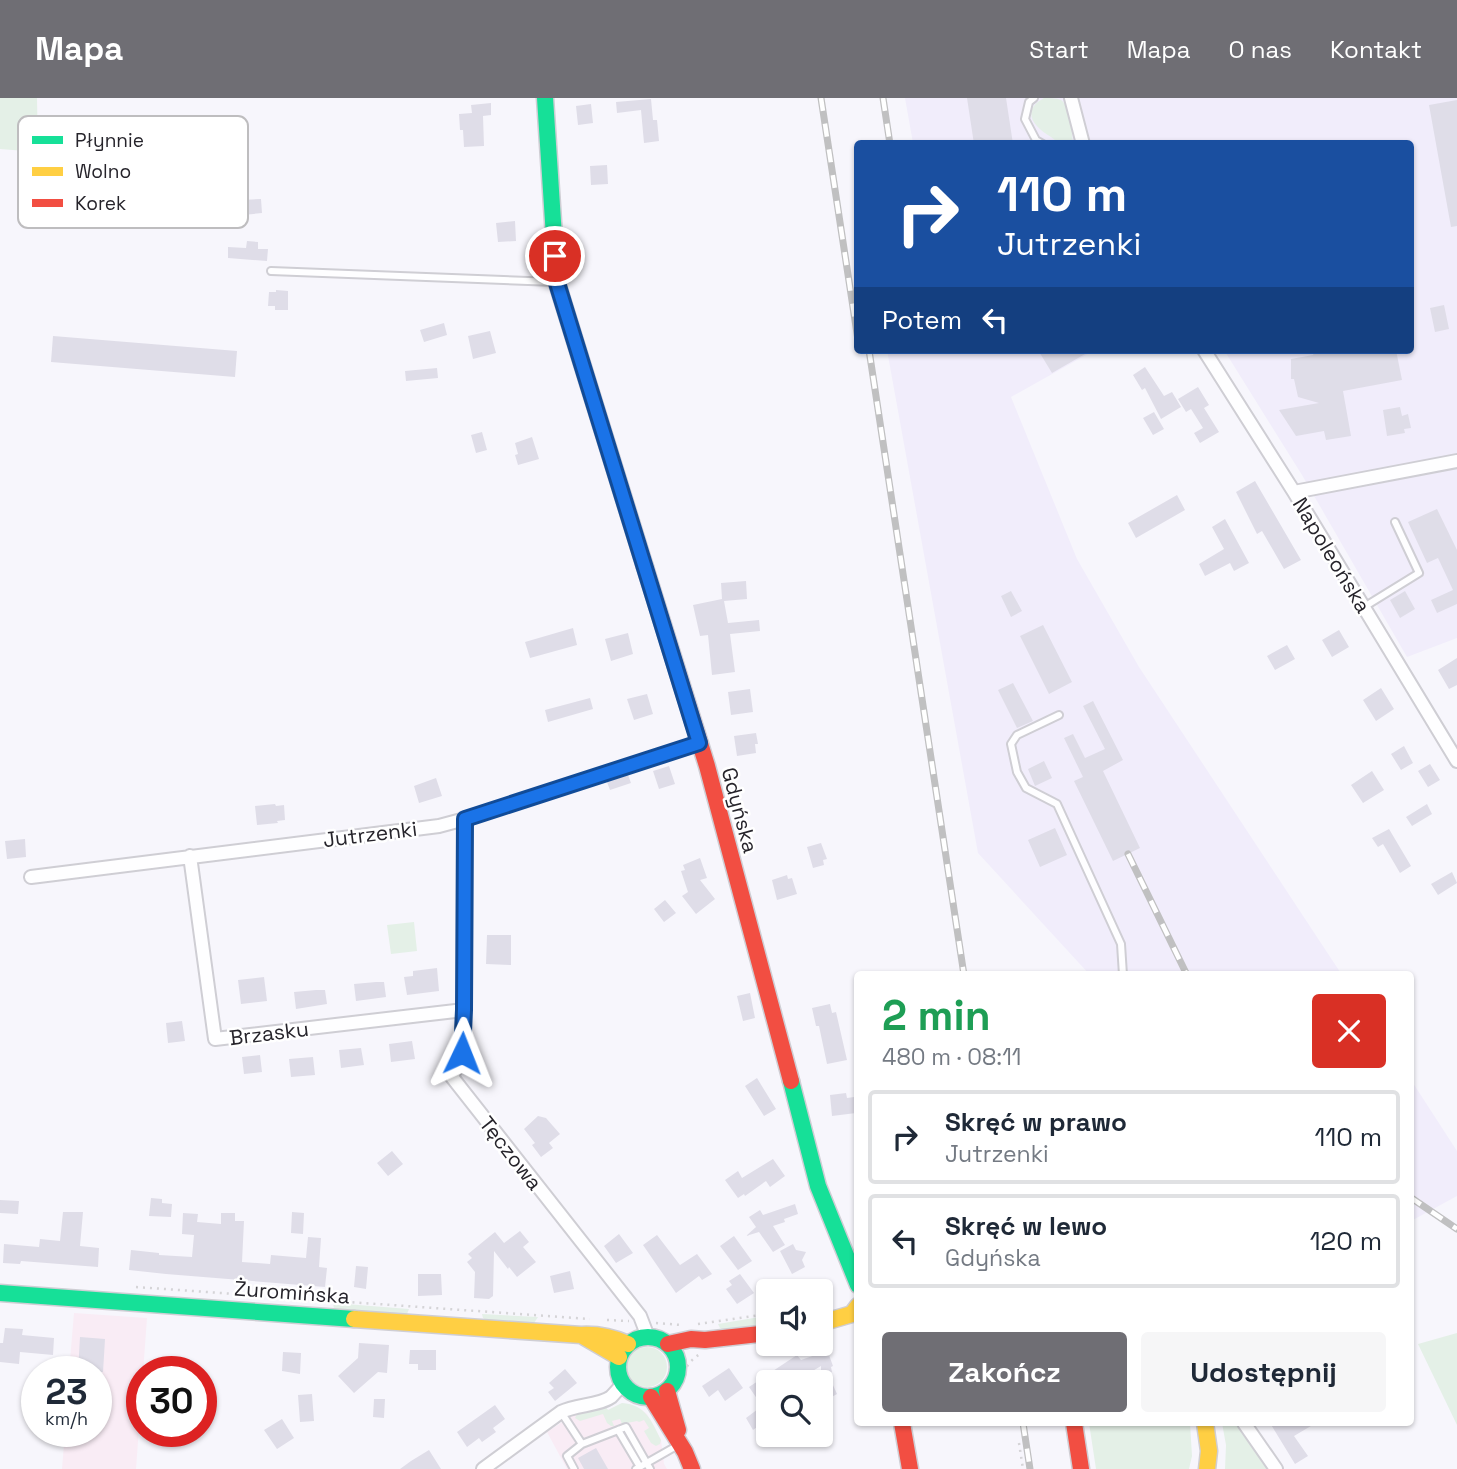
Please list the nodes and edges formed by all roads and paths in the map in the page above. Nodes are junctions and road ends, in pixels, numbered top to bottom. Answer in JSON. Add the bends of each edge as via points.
{"nodes":[{"id":1,"x":545,"y":98,"type":"edge"},
{"id":2,"x":1034,"y":98,"type":"edge"},
{"id":3,"x":1071,"y":98,"type":"edge"},
{"id":4,"x":1036,"y":140,"type":"edge"},
{"id":5,"x":1082,"y":140,"type":"edge"},
{"id":6,"x":271,"y":271,"type":"dead end"},
{"id":7,"x":557,"y":283,"type":"junction"},
{"id":8,"x":1207,"y":354,"type":"edge"},
{"id":9,"x":1457,"y":461,"type":"edge"},
{"id":10,"x":1294,"y":492,"type":"junction"},
{"id":11,"x":1395,"y":522,"type":"dead end"},
{"id":12,"x":1364,"y":607,"type":"junction"},
{"id":13,"x":1059,"y":715,"type":"dead end"},
{"id":14,"x":699,"y":743,"type":"junction"},
{"id":15,"x":1457,"y":761,"type":"edge"},
{"id":16,"x":465,"y":819,"type":"junction"},
{"id":17,"x":190,"y":856,"type":"junction"},
{"id":18,"x":31,"y":877,"type":"dead end"},
{"id":19,"x":1124,"y":971,"type":"edge"},
{"id":20,"x":464,"y":1010,"type":"junction"},
{"id":21,"x":854,"y":1270,"type":"edge"},
{"id":22,"x":134,"y":1287,"type":"dead end"},
{"id":23,"x":0,"y":1293,"type":"edge"},
{"id":24,"x":854,"y":1313,"type":"edge"},
{"id":25,"x":756,"y":1316,"type":"edge"},
{"id":26,"x":593,"y":1319,"type":"dead end"},
{"id":27,"x":833,"y":1319,"type":"edge"},
{"id":28,"x":607,"y":1320,"type":"dead end"},
{"id":29,"x":698,"y":1324,"type":"dead end"},
{"id":30,"x":685,"y":1325,"type":"dead end"},
{"id":31,"x":645,"y":1329,"type":"junction"},
{"id":32,"x":756,"y":1336,"type":"edge"},
{"id":33,"x":668,"y":1344,"type":"junction"},
{"id":34,"x":703,"y":1347,"type":"junction"},
{"id":35,"x":624,"y":1351,"type":"junction"},
{"id":36,"x":677,"y":1360,"type":"junction"},
{"id":37,"x":623,"y":1384,"type":"junction"},
{"id":38,"x":672,"y":1393,"type":"junction"},
{"id":39,"x":651,"y":1397,"type":"junction"},
{"id":40,"x":561,"y":1412,"type":"junction"},
{"id":41,"x":903,"y":1426,"type":"edge"},
{"id":42,"x":1075,"y":1426,"type":"edge"},
{"id":43,"x":1206,"y":1426,"type":"edge"},
{"id":44,"x":1246,"y":1426,"type":"edge"},
{"id":45,"x":618,"y":1430,"type":"junction"},
{"id":46,"x":1019,"y":1443,"type":"dead end"},
{"id":47,"x":582,"y":1444,"type":"junction"},
{"id":48,"x":682,"y":1448,"type":"junction"},
{"id":49,"x":649,"y":1466,"type":"edge"},
{"id":50,"x":638,"y":1468,"type":"edge"},
{"id":51,"x":483,"y":1469,"type":"edge"},
{"id":52,"x":574,"y":1469,"type":"edge"},
{"id":53,"x":692,"y":1469,"type":"edge"},
{"id":54,"x":910,"y":1469,"type":"edge"},
{"id":55,"x":1023,"y":1469,"type":"edge"},
{"id":56,"x":1082,"y":1469,"type":"edge"},
{"id":57,"x":1207,"y":1469,"type":"edge"},
{"id":58,"x":1276,"y":1469,"type":"edge"}],
"edges":[{"from":1,"to":7,"type":"main road","name":"Gdyńska"},
{"from":2,"to":4,"type":"lane","via":[[1025,119]]},
{"from":3,"to":5,"type":"street"},
{"from":6,"to":7,"type":"lane"},
{"from":7,"to":14,"type":"main road","name":"Gdyńska"},
{"from":8,"to":10,"type":"street","name":"Napoleońska"},
{"from":9,"to":10,"type":"street"},
{"from":10,"to":12,"type":"street","name":"Napoleońska"},
{"from":11,"to":12,"type":"lane","via":[[1419,573]]},
{"from":12,"to":15,"type":"street","name":"Napoleońska"},
{"from":13,"to":19,"type":"lane","via":[[1017,735],[1011,744],[1017,772],[1026,788],[1056,804],[1121,944]]},
{"from":14,"to":16,"type":"street","name":"Jutrzenki"},
{"from":14,"to":21,"type":"main road","name":"Gdyńska","via":[[818,1186]]},
{"from":16,"to":17,"type":"street","name":"Jutrzenki"},
{"from":16,"to":20,"type":"street","name":"Tęczowa"},
{"from":17,"to":18,"type":"street","name":"Jutrzenki"},
{"from":17,"to":20,"type":"street","name":"Brzasku","via":[[215,1039]]},
{"from":20,"to":31,"type":"street","name":"Tęczowa","via":[[462,1053],[452,1077],[640,1316]]},
{"from":22,"to":26,"type":"path"},
{"from":23,"to":35,"type":"main road","name":"Żuromińska","via":[[593,1334],[612,1336]]},
{"from":24,"to":27,"type":"main road"},
{"from":25,"to":29,"type":"path"},
{"from":28,"to":31,"type":"path"},
{"from":30,"to":31,"type":"path"},
{"from":31,"to":33,"type":"main road"},
{"from":31,"to":35,"type":"main road"},
{"from":32,"to":34,"type":"main road"},
{"from":33,"to":34,"type":"main road","via":[[691,1339]]},
{"from":33,"to":36,"type":"main road"},
{"from":34,"to":36,"type":"main road"},
{"from":34,"to":38,"type":"path"},
{"from":35,"to":37,"type":"main road","via":[[618,1371]]},
{"from":36,"to":38,"type":"main road"},
{"from":37,"to":39,"type":"main road","via":[[630,1392]]},
{"from":37,"to":40,"type":"street","via":[[610,1397]]},
{"from":38,"to":39,"type":"main road"},
{"from":38,"to":48,"type":"main road"},
{"from":39,"to":48,"type":"main road"},
{"from":40,"to":47,"type":"lane"},
{"from":40,"to":51,"type":"street"},
{"from":41,"to":54,"type":"main road"},
{"from":42,"to":56,"type":"main road"},
{"from":43,"to":57,"type":"main road"},
{"from":44,"to":58,"type":"street"},
{"from":45,"to":47,"type":"lane"},
{"from":45,"to":49,"type":"lane","via":[[626,1427]]},
{"from":45,"to":50,"type":"lane"},
{"from":46,"to":55,"type":"path"},
{"from":47,"to":52,"type":"lane","via":[[567,1456]]},
{"from":48,"to":49,"type":"lane"},
{"from":48,"to":53,"type":"main road"},
{"from":49,"to":50,"type":"lane"}]}
